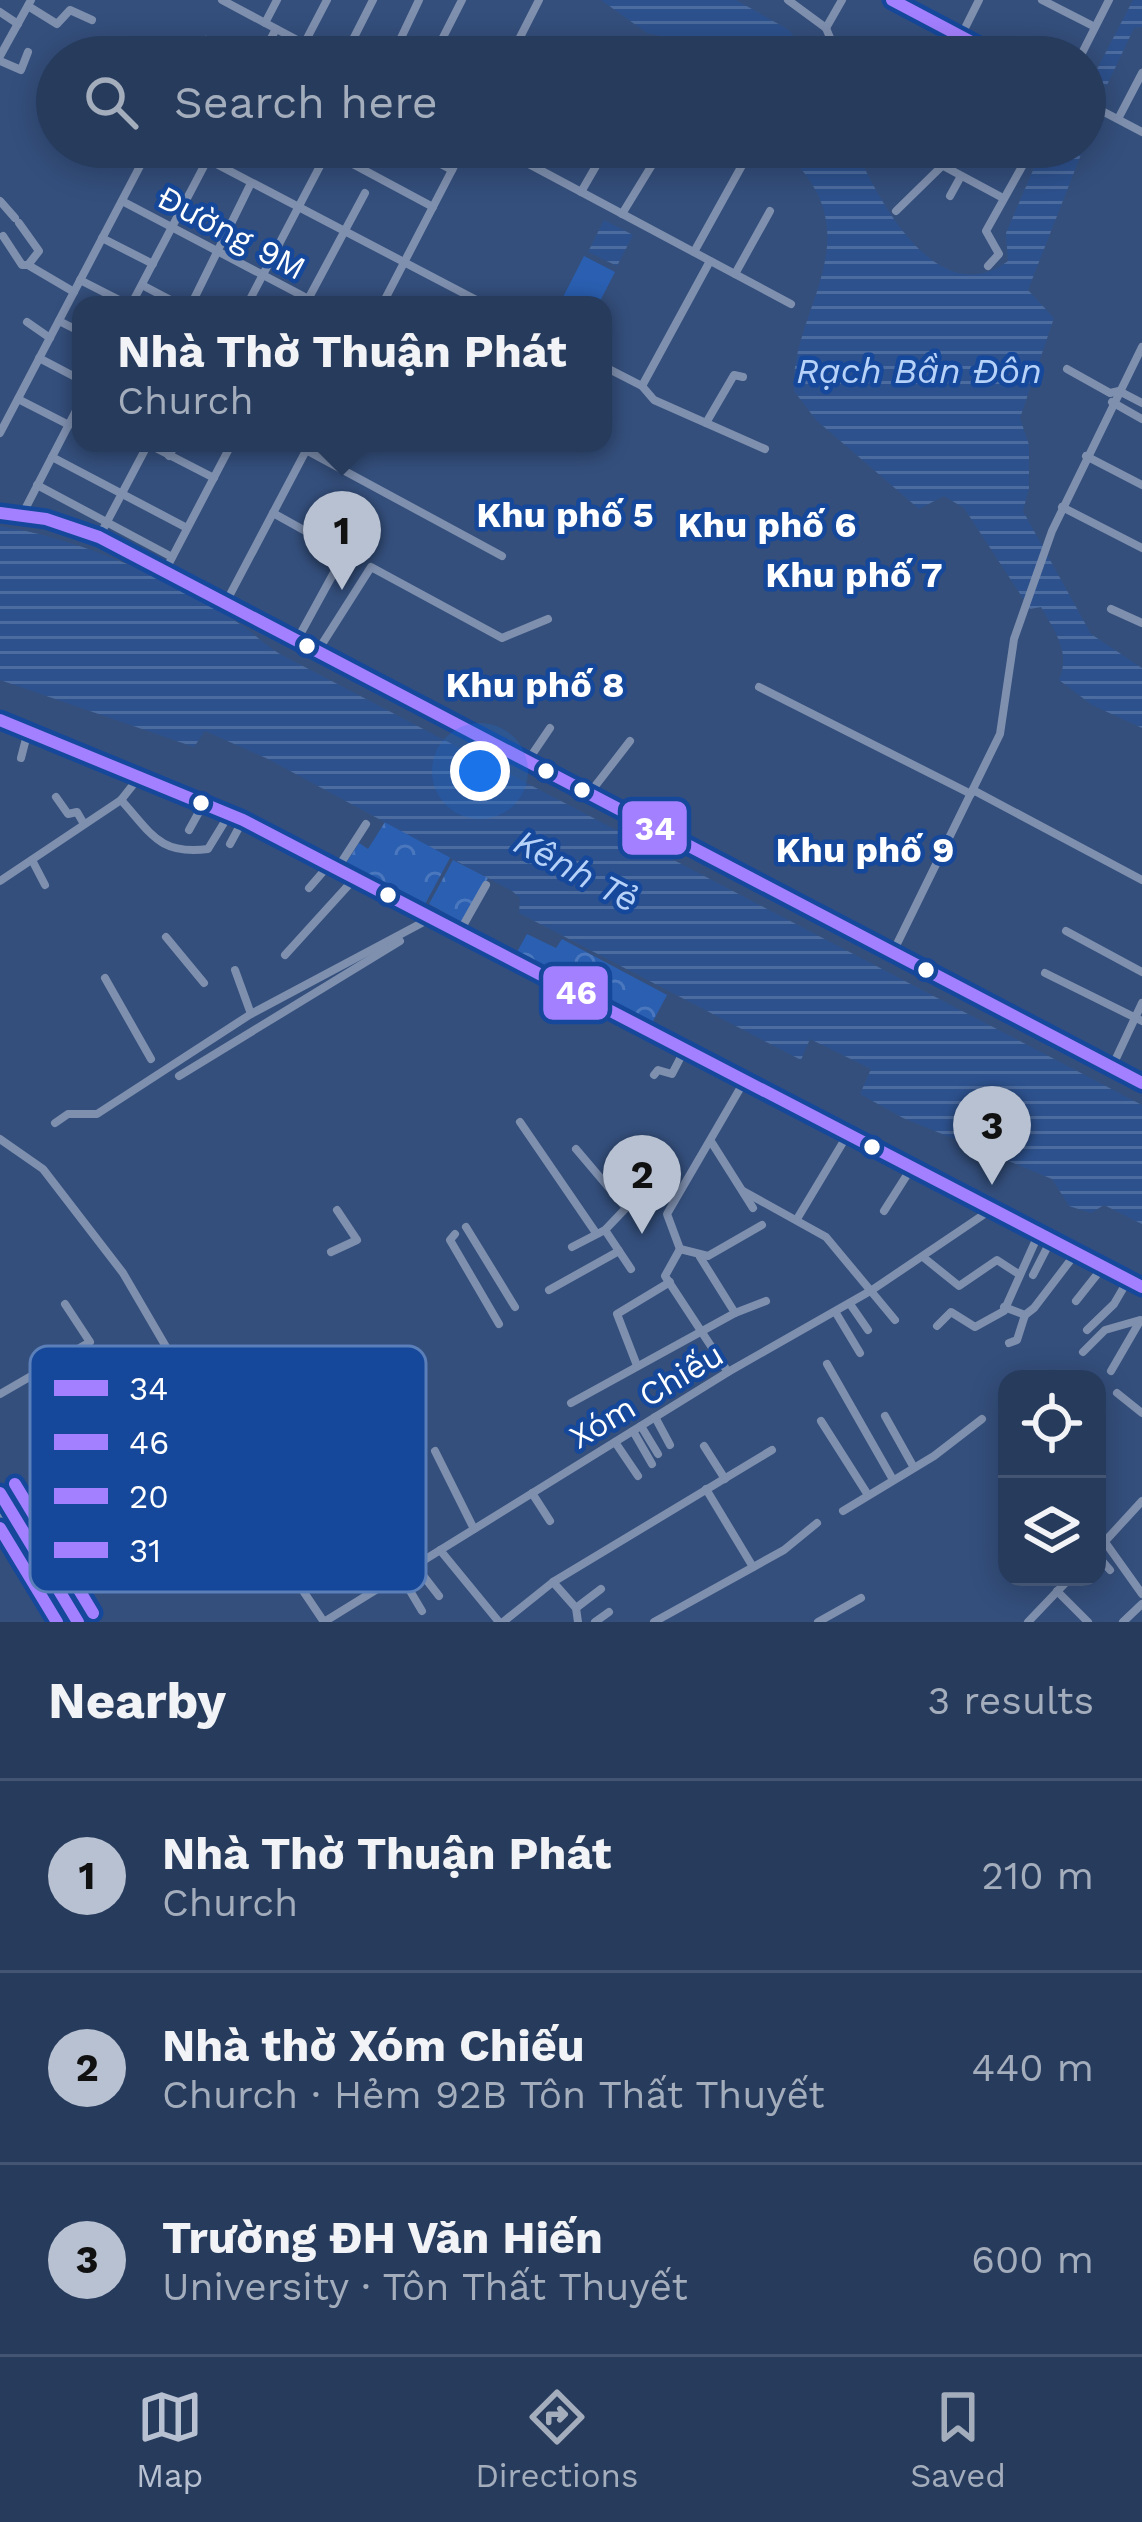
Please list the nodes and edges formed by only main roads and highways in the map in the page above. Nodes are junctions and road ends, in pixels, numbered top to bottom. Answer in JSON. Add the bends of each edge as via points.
{"nodes":[{"id":1,"x":0,"y":514,"type":"edge"},
{"id":2,"x":0,"y":720,"type":"edge"},
{"id":3,"x":1142,"y":1083,"type":"edge"},
{"id":4,"x":1142,"y":1287,"type":"edge"},
{"id":5,"x":0,"y":1493,"type":"edge"},
{"id":6,"x":0,"y":1509,"type":"edge"},
{"id":7,"x":30,"y":1543,"type":"edge"},
{"id":8,"x":30,"y":1559,"type":"edge"},
{"id":9,"x":50,"y":1592,"type":"edge"},
{"id":10,"x":60,"y":1592,"type":"edge"},
{"id":11,"x":68,"y":1622,"type":"edge"},
{"id":12,"x":78,"y":1622,"type":"edge"}],
"edges":[{"from":1,"to":3,"type":"main road","via":[[99,537]]},
{"from":2,"to":4,"type":"main road","via":[[230,813]]},
{"from":5,"to":7,"type":"main road"},
{"from":6,"to":8,"type":"main road"},
{"from":9,"to":11,"type":"main road"},
{"from":10,"to":12,"type":"main road"}]}
